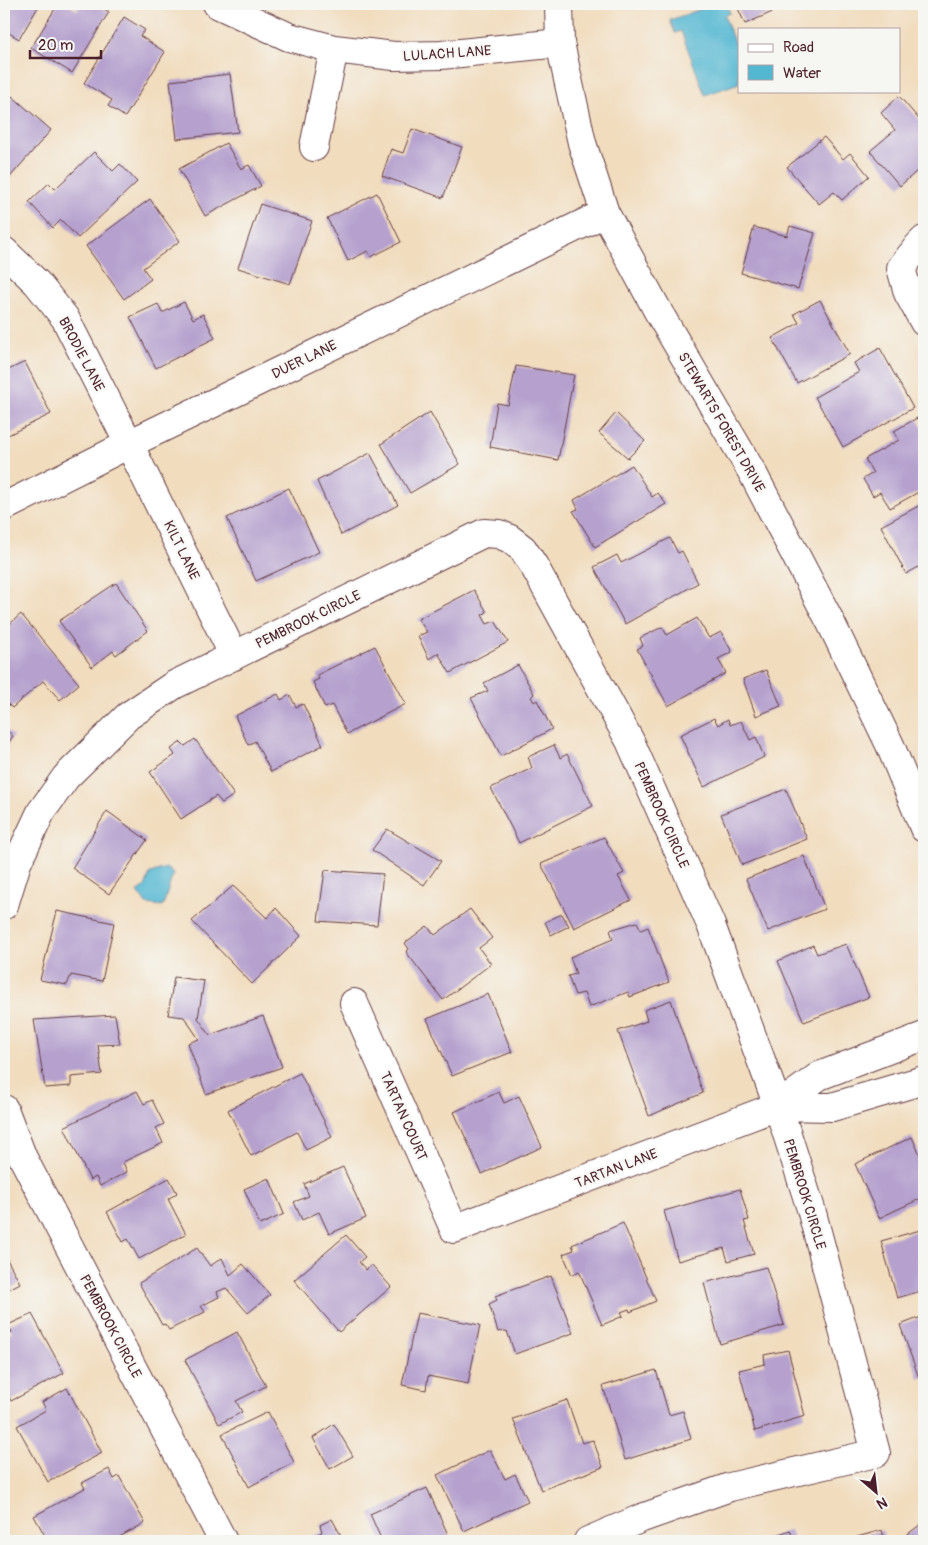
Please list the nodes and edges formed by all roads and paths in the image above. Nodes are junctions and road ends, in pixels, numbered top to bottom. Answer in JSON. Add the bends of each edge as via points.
{"nodes":[{"id":1,"x":216,"y":4,"type":"edge"},
{"id":2,"x":558,"y":4,"type":"edge"},
{"id":3,"x":560,"y":42,"type":"junction"},
{"id":4,"x":334,"y":49,"type":"junction"},
{"id":5,"x":314,"y":147,"type":"dead end"},
{"id":6,"x":605,"y":213,"type":"junction"},
{"id":7,"x":924,"y":240,"type":"edge"},
{"id":8,"x":4,"y":251,"type":"edge"},
{"id":9,"x":924,"y":322,"type":"edge"},
{"id":10,"x":129,"y":444,"type":"junction"},
{"id":11,"x":4,"y":507,"type":"edge"},
{"id":12,"x":234,"y":656,"type":"junction"},
{"id":13,"x":924,"y":828,"type":"edge"},
{"id":14,"x":4,"y":905,"type":"edge"},
{"id":15,"x":354,"y":1002,"type":"dead end"},
{"id":16,"x":924,"y":1036,"type":"edge"},
{"id":17,"x":924,"y":1080,"type":"edge"},
{"id":18,"x":778,"y":1106,"type":"junction"},
{"id":19,"x":4,"y":1109,"type":"edge"},
{"id":20,"x":454,"y":1229,"type":"joint"},
{"id":21,"x":223,"y":1541,"type":"edge"},
{"id":22,"x":588,"y":1541,"type":"edge"}],
"edges":[{"from":1,"to":4,"type":"street","name":"LULACH LANE","via":[[289,37]]},
{"from":2,"to":3,"type":"street","name":"STEWARTS FOREST DRIVE"},
{"from":3,"to":4,"type":"street","name":"LULACH LANE","via":[[441,55],[394,56]]},
{"from":3,"to":6,"type":"street","name":"STEWARTS FOREST DRIVE","via":[[582,143]]},
{"from":4,"to":5,"type":"street"},
{"from":6,"to":10,"type":"street","name":"DUER LANE"},
{"from":6,"to":13,"type":"street","name":"STEWARTS FOREST DRIVE","via":[[659,314],[752,472],[816,595],[890,745]]},
{"from":7,"to":9,"type":"street","via":[[901,268],[908,293]]},
{"from":8,"to":10,"type":"street","name":"BRODIE LANE","via":[[37,283],[64,318]]},
{"from":10,"to":11,"type":"street","name":"DUER LANE"},
{"from":10,"to":12,"type":"street","name":"KILT LANE"},
{"from":12,"to":14,"type":"street","name":"PEMBROOK CIRCLE","via":[[174,685],[128,716],[66,777],[41,812],[17,863]]},
{"from":12,"to":18,"type":"street","name":"PEMBROOK CIRCLE","via":[[484,533],[505,535],[517,544],[534,566],[630,741],[711,925]]},
{"from":15,"to":20,"type":"street","name":"TARTAN COURT"},
{"from":16,"to":18,"type":"street","name":"TARTAN LANE","via":[[819,1076]]},
{"from":17,"to":18,"type":"street","name":"TARTAN LANE","via":[[832,1108]]},
{"from":18,"to":20,"type":"street","name":"TARTAN LANE"},
{"from":18,"to":22,"type":"street","name":"PEMBROOK CIRCLE","via":[[811,1209],[876,1453],[730,1487]]},
{"from":19,"to":21,"type":"street","name":"PEMBROOK CIRCLE","via":[[23,1158]]}]}
